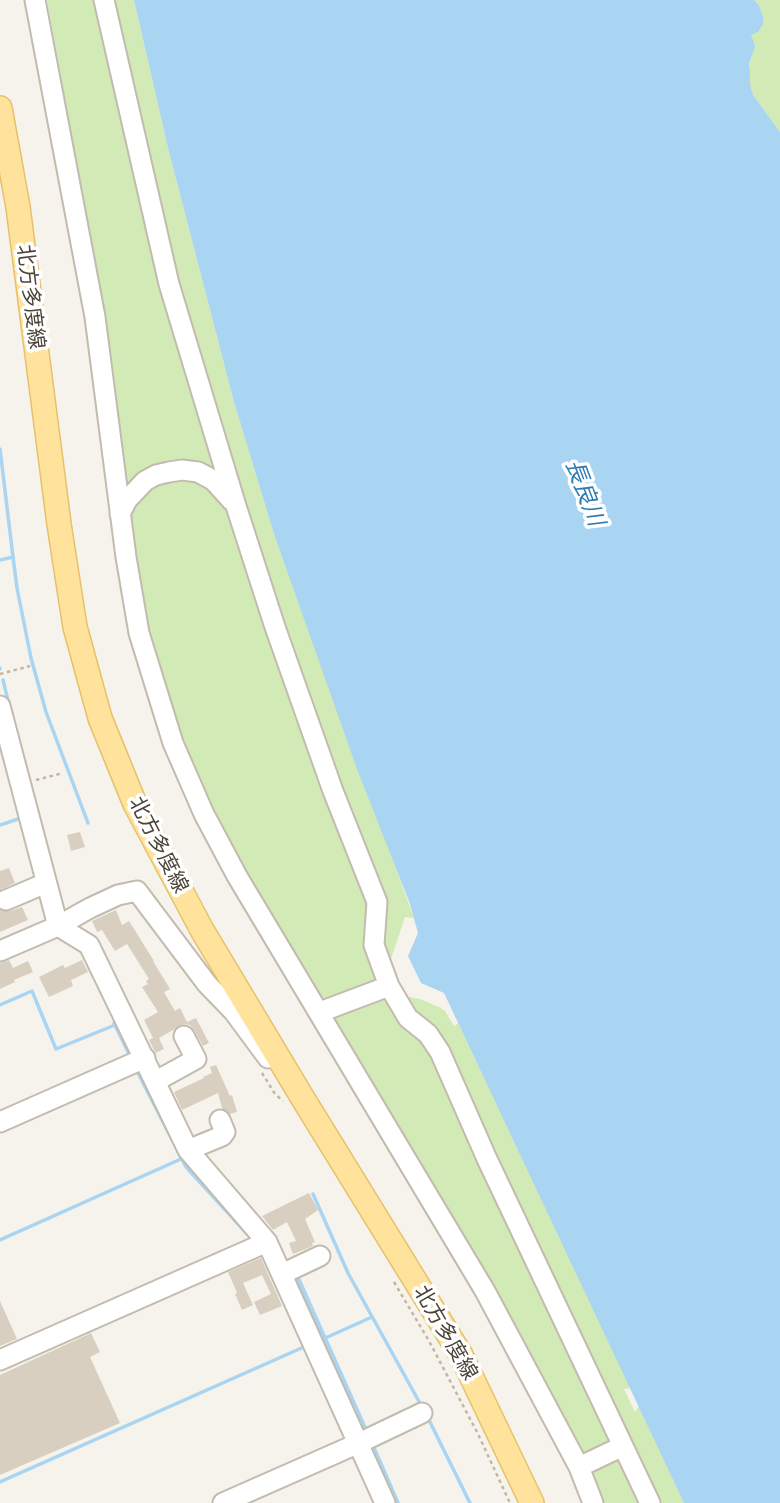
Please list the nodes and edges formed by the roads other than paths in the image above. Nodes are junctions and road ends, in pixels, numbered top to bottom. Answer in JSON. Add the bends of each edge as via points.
{"nodes":[{"id":1,"x":36,"y":0,"type":"edge"},
{"id":2,"x":104,"y":0,"type":"edge"},
{"id":3,"x":0,"y":108,"type":"edge"},
{"id":4,"x":0,"y":160,"type":"edge"},
{"id":5,"x":18,"y":207,"type":"junction"},
{"id":6,"x":236,"y":506,"type":"junction"},
{"id":7,"x":120,"y":514,"type":"junction"},
{"id":8,"x":0,"y":706,"type":"edge"},
{"id":9,"x":13,"y":785,"type":"edge"},
{"id":10,"x":46,"y":883,"type":"junction"},
{"id":11,"x":6,"y":900,"type":"dead end"},
{"id":12,"x":58,"y":926,"type":"junction"},
{"id":13,"x":0,"y":951,"type":"edge"},
{"id":14,"x":389,"y":986,"type":"junction"},
{"id":15,"x":320,"y":1012,"type":"junction"},
{"id":16,"x":184,"y":1036,"type":"dead end"},
{"id":17,"x":137,"y":1062,"type":"junction"},
{"id":18,"x":156,"y":1081,"type":"junction"},
{"id":19,"x":293,"y":1099,"type":"junction"},
{"id":20,"x":220,"y":1120,"type":"dead end"},
{"id":21,"x":0,"y":1122,"type":"edge"},
{"id":22,"x":188,"y":1150,"type":"junction"},
{"id":23,"x":267,"y":1242,"type":"junction"},
{"id":24,"x":320,"y":1256,"type":"dead end"},
{"id":25,"x":282,"y":1274,"type":"junction"},
{"id":26,"x":0,"y":1360,"type":"edge"},
{"id":27,"x":422,"y":1413,"type":"dead end"},
{"id":28,"x":359,"y":1444,"type":"junction"},
{"id":29,"x":623,"y":1446,"type":"junction"},
{"id":30,"x":579,"y":1467,"type":"junction"},
{"id":31,"x":223,"y":1503,"type":"edge"},
{"id":32,"x":385,"y":1503,"type":"edge"},
{"id":33,"x":532,"y":1503,"type":"edge"},
{"id":34,"x":593,"y":1503,"type":"edge"},
{"id":35,"x":650,"y":1503,"type":"edge"}],
"edges":[{"from":1,"to":7,"type":"street","via":[[95,317]]},
{"from":2,"to":6,"type":"street","via":[[169,284]]},
{"from":3,"to":5,"type":"main road","name":"北方多度線"},
{"from":4,"to":5,"type":"main road"},
{"from":5,"to":19,"type":"main road","name":"北方多度線","via":[[73,614],[100,718],[135,804]]},
{"from":6,"to":7,"type":"street","via":[[214,480],[182,470],[145,481]]},
{"from":6,"to":14,"type":"street","via":[[328,778],[377,902],[374,945]]},
{"from":7,"to":15,"type":"street","via":[[139,633],[173,743],[237,876]]},
{"from":8,"to":9,"type":"street"},
{"from":9,"to":10,"type":"street"},
{"from":10,"to":11,"type":"street"},
{"from":10,"to":12,"type":"street"},
{"from":12,"to":13,"type":"street"},
{"from":12,"to":17,"type":"street","via":[[89,945]]},
{"from":12,"to":19,"type":"street","via":[[118,895],[138,891],[283,1077]]},
{"from":14,"to":15,"type":"street"},
{"from":14,"to":29,"type":"street","via":[[408,1018],[428,1034],[440,1052]]},
{"from":15,"to":30,"type":"street","via":[[485,1291]]},
{"from":16,"to":18,"type":"street","via":[[196,1059]]},
{"from":17,"to":18,"type":"street"},
{"from":17,"to":21,"type":"street"},
{"from":18,"to":22,"type":"street"},
{"from":19,"to":33,"type":"main road","name":"北方多度線","via":[[461,1355]]},
{"from":20,"to":22,"type":"street","via":[[222,1136]]},
{"from":22,"to":23,"type":"street"},
{"from":23,"to":25,"type":"street"},
{"from":23,"to":26,"type":"street"},
{"from":24,"to":25,"type":"street"},
{"from":25,"to":28,"type":"street"},
{"from":27,"to":28,"type":"street"},
{"from":28,"to":31,"type":"street"},
{"from":28,"to":32,"type":"street"},
{"from":29,"to":30,"type":"street"},
{"from":29,"to":35,"type":"street"},
{"from":30,"to":34,"type":"street"}]}
